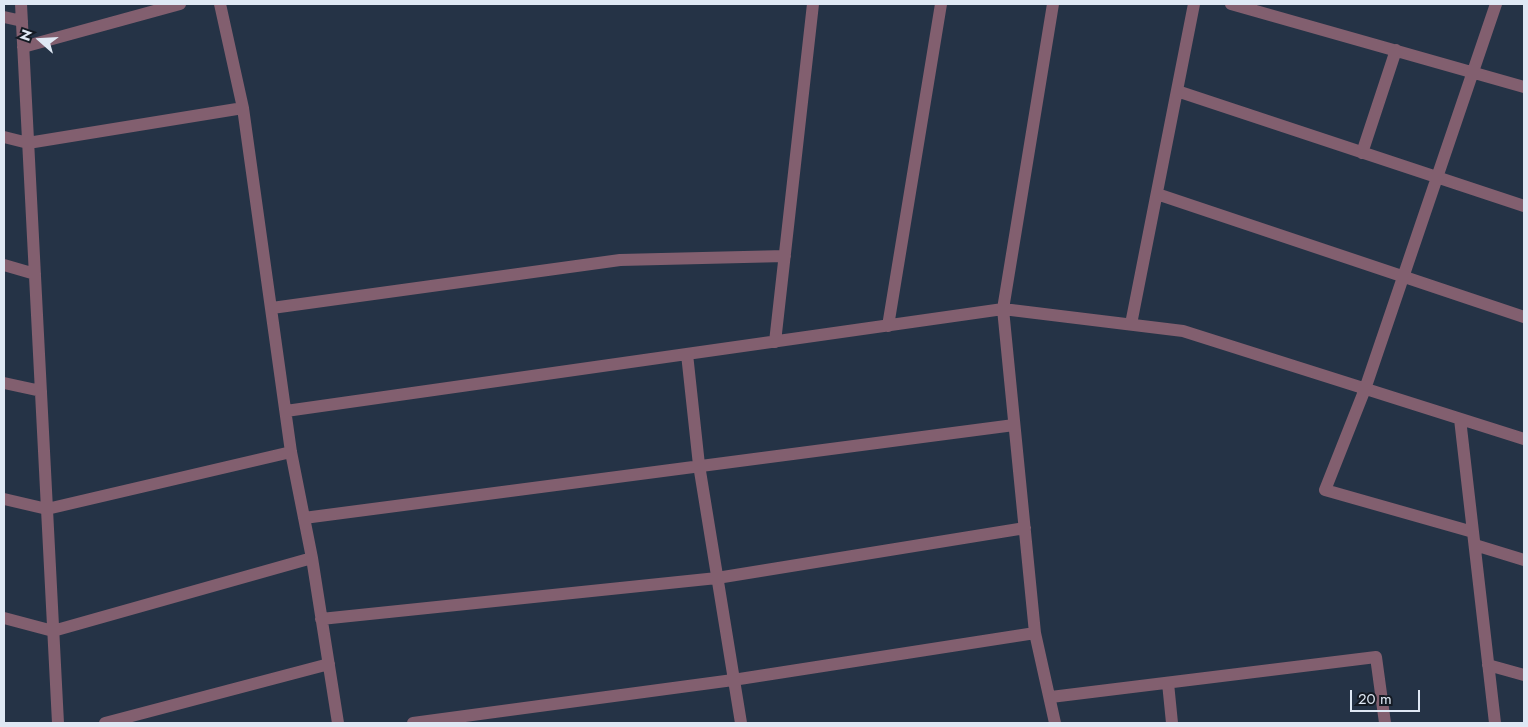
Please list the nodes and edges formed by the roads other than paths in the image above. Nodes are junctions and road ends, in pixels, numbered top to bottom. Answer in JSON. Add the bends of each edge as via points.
{"nodes":[{"id":1,"x":21,"y":4,"type":"edge"},
{"id":2,"x":180,"y":4,"type":"edge"},
{"id":3,"x":220,"y":4,"type":"edge"},
{"id":4,"x":813,"y":4,"type":"edge"},
{"id":5,"x":941,"y":4,"type":"edge"},
{"id":6,"x":1053,"y":4,"type":"edge"},
{"id":7,"x":1194,"y":4,"type":"edge"},
{"id":8,"x":1231,"y":4,"type":"edge"},
{"id":9,"x":1496,"y":4,"type":"edge"},
{"id":10,"x":4,"y":17,"type":"edge"},
{"id":11,"x":22,"y":21,"type":"junction"},
{"id":12,"x":24,"y":47,"type":"junction"},
{"id":13,"x":1396,"y":50,"type":"junction"},
{"id":14,"x":1472,"y":72,"type":"junction"},
{"id":15,"x":1524,"y":87,"type":"edge"},
{"id":16,"x":1177,"y":91,"type":"junction"},
{"id":17,"x":243,"y":108,"type":"junction"},
{"id":18,"x":4,"y":137,"type":"edge"},
{"id":19,"x":28,"y":143,"type":"junction"},
{"id":20,"x":1362,"y":153,"type":"junction"},
{"id":21,"x":1436,"y":178,"type":"junction"},
{"id":22,"x":1157,"y":194,"type":"junction"},
{"id":23,"x":1524,"y":206,"type":"edge"},
{"id":24,"x":785,"y":256,"type":"junction"},
{"id":25,"x":4,"y":265,"type":"edge"},
{"id":26,"x":35,"y":274,"type":"junction"},
{"id":27,"x":1403,"y":278,"type":"junction"},
{"id":28,"x":272,"y":308,"type":"junction"},
{"id":29,"x":1003,"y":309,"type":"junction"},
{"id":30,"x":1524,"y":317,"type":"edge"},
{"id":31,"x":1131,"y":324,"type":"junction"},
{"id":32,"x":888,"y":326,"type":"junction"},
{"id":33,"x":775,"y":342,"type":"junction"},
{"id":34,"x":687,"y":354,"type":"junction"},
{"id":35,"x":4,"y":382,"type":"edge"},
{"id":36,"x":1365,"y":389,"type":"junction"},
{"id":37,"x":41,"y":391,"type":"junction"},
{"id":38,"x":286,"y":411,"type":"junction"},
{"id":39,"x":1460,"y":419,"type":"junction"},
{"id":40,"x":1014,"y":425,"type":"junction"},
{"id":41,"x":1524,"y":439,"type":"edge"},
{"id":42,"x":291,"y":452,"type":"junction"},
{"id":43,"x":699,"y":465,"type":"junction"},
{"id":44,"x":4,"y":499,"type":"edge"},
{"id":45,"x":47,"y":509,"type":"junction"},
{"id":46,"x":304,"y":518,"type":"junction"},
{"id":47,"x":1025,"y":528,"type":"junction"},
{"id":48,"x":1474,"y":539,"type":"junction"},
{"id":49,"x":312,"y":558,"type":"junction"},
{"id":50,"x":1524,"y":560,"type":"edge"},
{"id":51,"x":717,"y":578,"type":"junction"},
{"id":52,"x":4,"y":618,"type":"edge"},
{"id":53,"x":321,"y":619,"type":"junction"},
{"id":54,"x":53,"y":630,"type":"junction"},
{"id":55,"x":1036,"y":633,"type":"junction"},
{"id":56,"x":329,"y":664,"type":"junction"},
{"id":57,"x":1488,"y":665,"type":"junction"},
{"id":58,"x":1524,"y":676,"type":"edge"},
{"id":59,"x":733,"y":680,"type":"junction"},
{"id":60,"x":1168,"y":683,"type":"junction"},
{"id":61,"x":1051,"y":697,"type":"junction"},
{"id":62,"x":58,"y":723,"type":"edge"},
{"id":63,"x":105,"y":723,"type":"edge"},
{"id":64,"x":338,"y":723,"type":"edge"},
{"id":65,"x":413,"y":723,"type":"edge"},
{"id":66,"x":741,"y":723,"type":"edge"},
{"id":67,"x":1055,"y":723,"type":"edge"},
{"id":68,"x":1172,"y":723,"type":"edge"},
{"id":69,"x":1385,"y":723,"type":"edge"},
{"id":70,"x":1495,"y":723,"type":"edge"}],
"edges":[{"from":1,"to":11,"type":"street"},
{"from":2,"to":12,"type":"street"},
{"from":3,"to":17,"type":"street"},
{"from":4,"to":24,"type":"street"},
{"from":5,"to":32,"type":"street"},
{"from":6,"to":29,"type":"street"},
{"from":7,"to":16,"type":"street"},
{"from":8,"to":13,"type":"street"},
{"from":9,"to":14,"type":"street"},
{"from":10,"to":11,"type":"street"},
{"from":11,"to":12,"type":"street"},
{"from":12,"to":19,"type":"street"},
{"from":13,"to":14,"type":"street"},
{"from":13,"to":20,"type":"street"},
{"from":14,"to":15,"type":"street"},
{"from":14,"to":21,"type":"street"},
{"from":16,"to":20,"type":"street"},
{"from":16,"to":22,"type":"street"},
{"from":17,"to":19,"type":"street"},
{"from":17,"to":28,"type":"street"},
{"from":18,"to":19,"type":"street"},
{"from":19,"to":26,"type":"street"},
{"from":20,"to":21,"type":"street"},
{"from":21,"to":23,"type":"street"},
{"from":21,"to":27,"type":"street"},
{"from":22,"to":27,"type":"street"},
{"from":22,"to":31,"type":"street"},
{"from":24,"to":28,"type":"street","via":[[620,260]]},
{"from":24,"to":33,"type":"street"},
{"from":25,"to":26,"type":"street"},
{"from":26,"to":37,"type":"street"},
{"from":27,"to":30,"type":"street"},
{"from":27,"to":36,"type":"street"},
{"from":28,"to":38,"type":"street"},
{"from":29,"to":31,"type":"street"},
{"from":29,"to":32,"type":"street"},
{"from":29,"to":40,"type":"street"},
{"from":31,"to":36,"type":"street","via":[[1183,331]]},
{"from":32,"to":33,"type":"street"},
{"from":33,"to":34,"type":"street"},
{"from":34,"to":38,"type":"street"},
{"from":34,"to":43,"type":"street"},
{"from":35,"to":37,"type":"street"},
{"from":36,"to":39,"type":"street"},
{"from":36,"to":48,"type":"street","via":[[1325,490]]},
{"from":37,"to":45,"type":"street"},
{"from":38,"to":42,"type":"street"},
{"from":39,"to":41,"type":"street"},
{"from":39,"to":48,"type":"street"},
{"from":40,"to":43,"type":"street"},
{"from":40,"to":47,"type":"street"},
{"from":42,"to":45,"type":"street"},
{"from":42,"to":46,"type":"street"},
{"from":43,"to":46,"type":"street"},
{"from":43,"to":51,"type":"street"},
{"from":44,"to":45,"type":"street"},
{"from":45,"to":54,"type":"street"},
{"from":46,"to":49,"type":"street"},
{"from":47,"to":51,"type":"street"},
{"from":47,"to":55,"type":"street"},
{"from":48,"to":50,"type":"street"},
{"from":48,"to":57,"type":"street"},
{"from":49,"to":53,"type":"street"},
{"from":49,"to":54,"type":"street"},
{"from":51,"to":53,"type":"street"},
{"from":51,"to":59,"type":"street"},
{"from":52,"to":54,"type":"street"},
{"from":53,"to":56,"type":"street"},
{"from":54,"to":62,"type":"street"},
{"from":55,"to":59,"type":"street"},
{"from":55,"to":61,"type":"street"},
{"from":56,"to":63,"type":"street"},
{"from":56,"to":64,"type":"street"},
{"from":57,"to":58,"type":"street"},
{"from":57,"to":70,"type":"street"},
{"from":59,"to":65,"type":"street"},
{"from":59,"to":66,"type":"street"},
{"from":60,"to":61,"type":"street"},
{"from":60,"to":68,"type":"street"},
{"from":60,"to":69,"type":"street","via":[[1376,657]]},
{"from":61,"to":67,"type":"street"}]}
